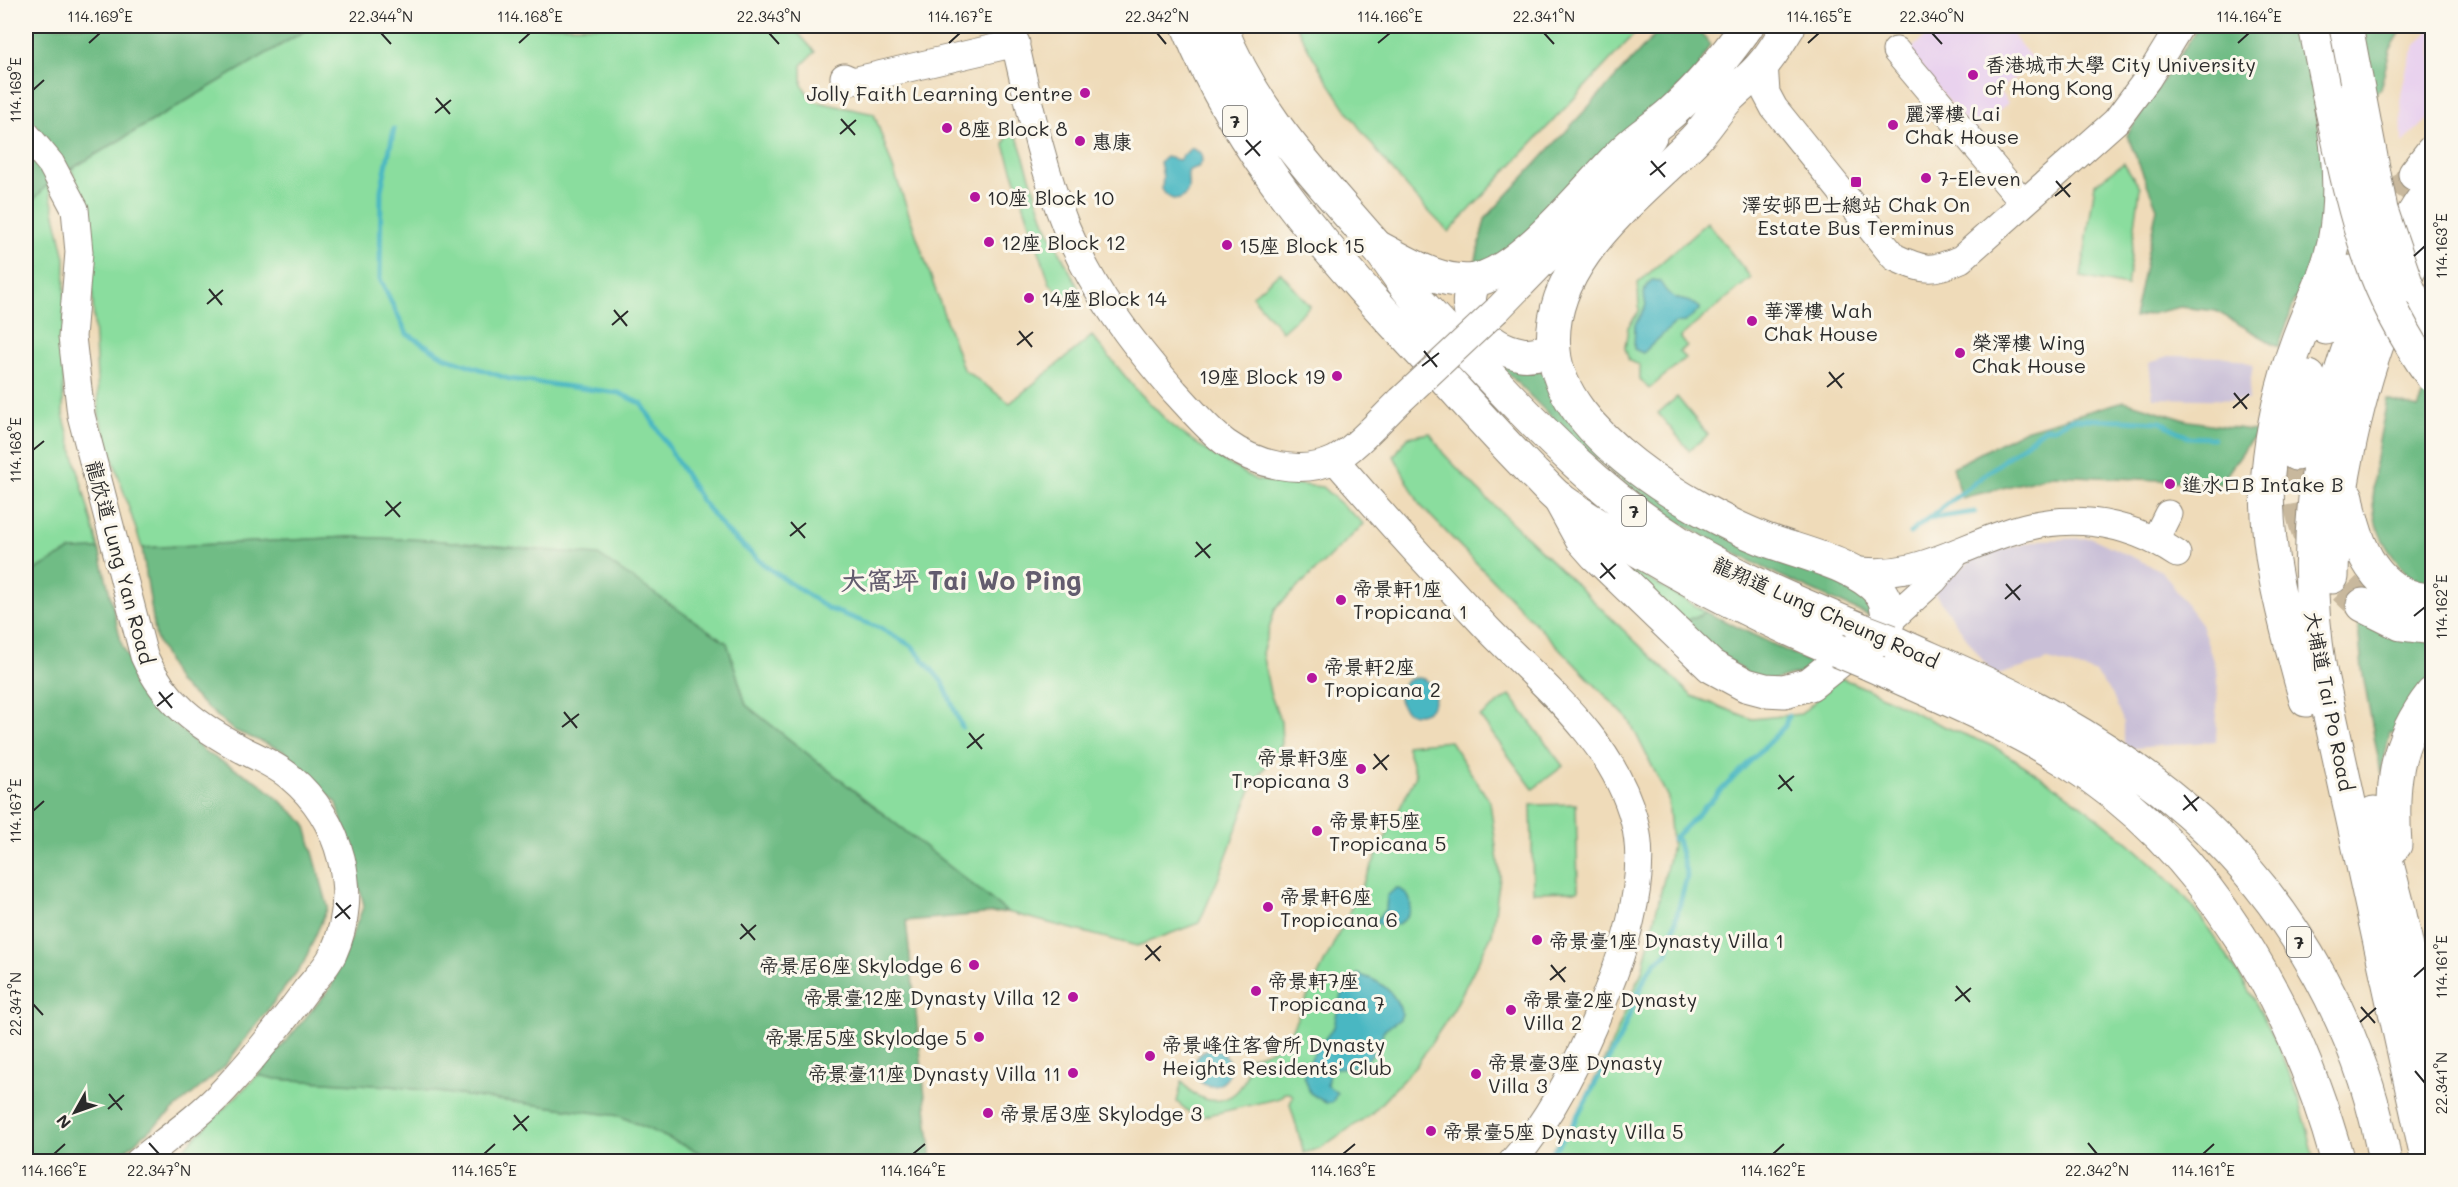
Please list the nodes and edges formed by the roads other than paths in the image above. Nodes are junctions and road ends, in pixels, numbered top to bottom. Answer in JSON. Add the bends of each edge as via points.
{"nodes":[{"id":1,"x":1188,"y":26,"type":"edge"},
{"id":2,"x":1220,"y":26,"type":"edge"},
{"id":3,"x":1747,"y":26,"type":"edge"},
{"id":4,"x":1789,"y":26,"type":"edge"},
{"id":5,"x":2180,"y":26,"type":"edge"},
{"id":6,"x":2315,"y":26,"type":"edge"},
{"id":7,"x":2346,"y":26,"type":"edge"},
{"id":8,"x":1013,"y":34,"type":"edge"},
{"id":9,"x":1896,"y":51,"type":"dead end"},
{"id":10,"x":1764,"y":63,"type":"junction"},
{"id":11,"x":844,"y":77,"type":"dead end"},
{"id":12,"x":2329,"y":97,"type":"junction"},
{"id":13,"x":1728,"y":98,"type":"junction"},
{"id":14,"x":1672,"y":112,"type":"junction"},
{"id":15,"x":26,"y":134,"type":"edge"},
{"id":16,"x":2427,"y":171,"type":"edge"},
{"id":17,"x":1616,"y":188,"type":"junction"},
{"id":18,"x":2016,"y":194,"type":"dead end"},
{"id":19,"x":2433,"y":230,"type":"edge"},
{"id":20,"x":1377,"y":247,"type":"junction"},
{"id":21,"x":2351,"y":272,"type":"dead end"},
{"id":22,"x":1475,"y":280,"type":"junction"},
{"id":23,"x":2407,"y":286,"type":"junction"},
{"id":24,"x":2433,"y":322,"type":"edge"},
{"id":25,"x":2433,"y":340,"type":"edge"},
{"id":26,"x":1553,"y":350,"type":"junction"},
{"id":27,"x":2433,"y":376,"type":"edge"},
{"id":28,"x":2296,"y":454,"type":"tunnel mouth"},
{"id":29,"x":1335,"y":460,"type":"junction"},
{"id":30,"x":2344,"y":476,"type":"junction"},
{"id":31,"x":1559,"y":498,"type":"junction"},
{"id":32,"x":2168,"y":514,"type":"dead end"},
{"id":33,"x":1956,"y":553,"type":"junction"},
{"id":34,"x":1841,"y":567,"type":"junction"},
{"id":35,"x":2433,"y":600,"type":"edge"},
{"id":36,"x":2363,"y":605,"type":"tunnel mouth"},
{"id":37,"x":2433,"y":628,"type":"edge"},
{"id":38,"x":1880,"y":631,"type":"junction"},
{"id":39,"x":2433,"y":694,"type":"edge"},
{"id":40,"x":2388,"y":919,"type":"junction"},
{"id":41,"x":2433,"y":1065,"type":"edge"},
{"id":42,"x":138,"y":1161,"type":"edge"},
{"id":43,"x":1512,"y":1161,"type":"edge"},
{"id":44,"x":2338,"y":1161,"type":"edge"},
{"id":45,"x":2385,"y":1161,"type":"edge"},
{"id":46,"x":2428,"y":1161,"type":"edge"}],
"edges":[{"from":1,"to":31,"type":"main road","name":"龍翔道 Lung Cheung Road","number":"7","via":[[1238,127],[1295,210],[1412,344]]},
{"from":2,"to":20,"type":"main road","name":"龍翔道 Lung Cheung Road","number":"7","via":[[1249,85],[1281,136]]},
{"from":3,"to":14,"type":"main road"},
{"from":4,"to":10,"type":"main road"},
{"from":5,"to":10,"type":"street","via":[[2116,121],[1961,259],[1938,269],[1921,269],[1894,257],[1774,108],[1766,93]]},
{"from":6,"to":12,"type":"main road"},
{"from":7,"to":23,"type":"main road","bridge":true,"via":[[2381,210]]},
{"from":8,"to":11,"type":"street","via":[[853,81]]},
{"from":8,"to":29,"type":"street","via":[[1040,145],[1066,226],[1120,326],[1205,426],[1228,445],[1279,466],[1302,468]]},
{"from":9,"to":18,"type":"street"},
{"from":10,"to":13,"type":"main road"},
{"from":12,"to":27,"type":"main road","bridge":true,"via":[[2368,258],[2394,315]]},
{"from":12,"to":40,"type":"main road","bridge":true,"via":[[2337,162],[2338,220],[2327,265],[2278,404],[2269,463],[2268,519],[2280,601],[2320,753]]},
{"from":13,"to":17,"type":"street"},
{"from":13,"to":26,"type":"main road","via":[[1696,137],[1584,253],[1556,308]]},
{"from":14,"to":17,"type":"street"},
{"from":14,"to":22,"type":"main road","via":[[1627,147],[1521,255],[1499,271]]},
{"from":15,"to":42,"type":"street","name":"龍欣道 Lung Yan Road","via":[[51,164],[75,209],[79,252],[72,337],[81,415],[144,656],[158,684],[186,716],[273,765],[304,790],[327,821],[344,871],[343,920],[332,956],[224,1090]]},
{"from":16,"to":40,"type":"main road","name":"大埔道 Tai Po Road","via":[[2357,326],[2334,397],[2317,477],[2310,556],[2313,630]]},
{"from":17,"to":29,"type":"street","bridge":true,"via":[[1497,310]]},
{"from":19,"to":30,"type":"main road","name":"大埔道 Tai Po Road","via":[[2402,282],[2376,345],[2358,404]]},
{"from":20,"to":22,"type":"main road","via":[[1440,277]]},
{"from":20,"to":38,"type":"main road","name":"龍翔道 Lung Cheung Road","number":"7","via":[[1409,290],[1500,388],[1616,498],[1678,541],[1736,574]]},
{"from":21,"to":28,"type":"main road","via":[[2315,355],[2300,407]]},
{"from":22,"to":26,"type":"main road","via":[[1469,291],[1468,308],[1486,337],[1521,354]]},
{"from":23,"to":24,"type":"main road"},
{"from":23,"to":25,"type":"main road"},
{"from":26,"to":34,"type":"main road","via":[[1556,369],[1579,408],[1619,453],[1645,474],[1707,513],[1761,538]]},
{"from":29,"to":43,"type":"street","via":[[1487,627],[1579,721],[1605,755],[1635,821],[1638,856],[1634,904],[1620,961],[1579,1061]]},
{"from":30,"to":35,"type":"main road","via":[[2354,532],[2378,577],[2408,596]]},
{"from":30,"to":40,"type":"main road","name":"大埔道 Tai Po Road","via":[[2333,541],[2335,627]]},
{"from":31,"to":38,"type":"main road","via":[[1581,538],[1604,563],[1711,666],[1746,685],[1784,691],[1810,684]]},
{"from":31,"to":44,"type":"main road","name":"龍翔道 Lung Cheung Road","number":"7","bridge":true,"via":[[1713,593],[1990,719],[2069,762],[2106,789],[2160,836],[2205,890],[2262,970],[2313,1079]]},
{"from":32,"to":33,"type":"street","via":[[2166,547],[2121,527],[2067,520],[2008,532]]},
{"from":33,"to":34,"type":"street","via":[[1901,571],[1865,572]]},
{"from":33,"to":38,"type":"street","via":[[1934,580]]},
{"from":34,"to":38,"type":"main road","via":[[1881,593],[1887,604]]},
{"from":36,"to":37,"type":"main road","via":[[2401,624]]},
{"from":38,"to":45,"type":"main road","name":"龍翔道 Lung Cheung Road","number":"7","via":[[2054,718],[2118,758],[2200,822],[2265,894],[2306,953],[2357,1061]]},
{"from":39,"to":40,"type":"main road","via":[[2413,723],[2397,763]]},
{"from":40,"to":41,"type":"main road","name":"大埔道 Tai Po Road"},
{"from":40,"to":46,"type":"main road","name":"大埔道 Tai Po Road"}]}
